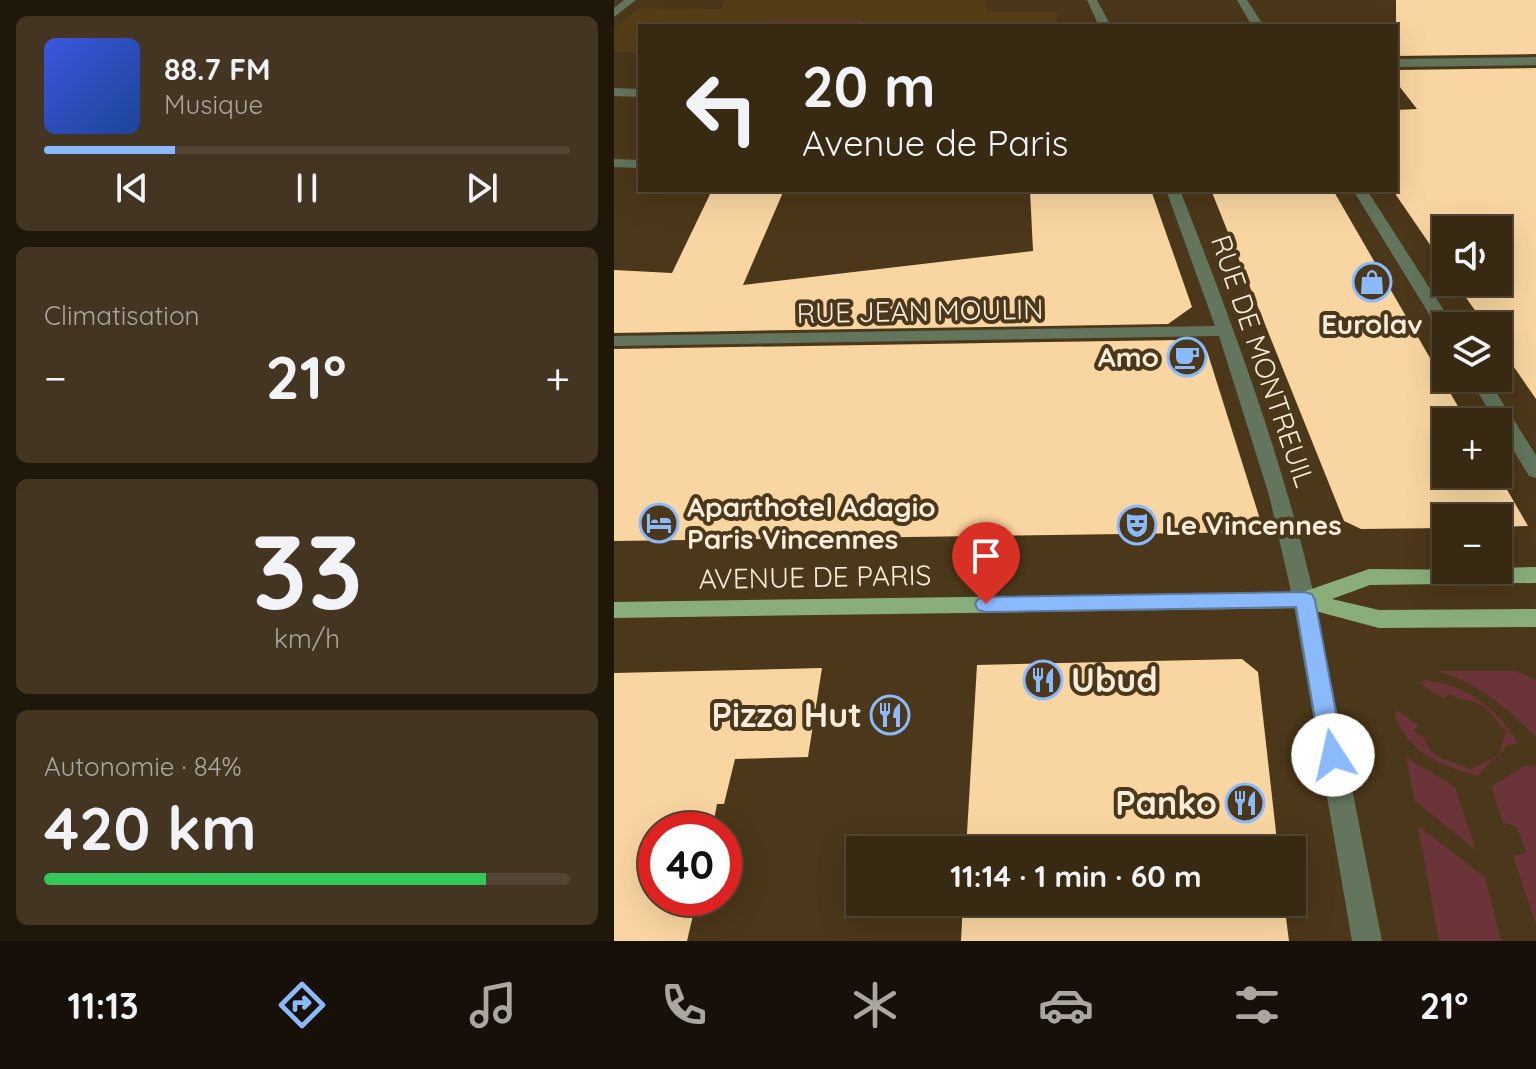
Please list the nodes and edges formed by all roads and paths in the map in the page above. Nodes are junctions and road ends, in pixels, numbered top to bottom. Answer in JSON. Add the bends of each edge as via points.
{"nodes":[{"id":1,"x":631,"y":0,"type":"edge"},
{"id":2,"x":1092,"y":0,"type":"edge"},
{"id":3,"x":1242,"y":0,"type":"edge"},
{"id":4,"x":614,"y":14,"type":"edge"},
{"id":5,"x":1104,"y":24,"type":"edge"},
{"id":6,"x":1257,"y":24,"type":"edge"},
{"id":7,"x":1536,"y":61,"type":"edge"},
{"id":8,"x":1398,"y":63,"type":"edge"},
{"id":9,"x":614,"y":92,"type":"edge"},
{"id":10,"x":638,"y":93,"type":"edge"},
{"id":11,"x":614,"y":163,"type":"edge"},
{"id":12,"x":638,"y":164,"type":"edge"},
{"id":13,"x":1174,"y":192,"type":"edge"},
{"id":14,"x":1361,"y":192,"type":"edge"},
{"id":15,"x":1437,"y":312,"type":"edge"},
{"id":16,"x":1226,"y":331,"type":"junction"},
{"id":17,"x":614,"y":341,"type":"edge"},
{"id":18,"x":1487,"y":392,"type":"edge"},
{"id":19,"x":1536,"y":471,"type":"edge"},
{"id":20,"x":1536,"y":575,"type":"edge"},
{"id":21,"x":1304,"y":600,"type":"junction"},
{"id":22,"x":614,"y":610,"type":"edge"},
{"id":23,"x":1536,"y":618,"type":"edge"},
{"id":24,"x":1367,"y":941,"type":"edge"}],
"edges":[{"from":1,"to":4,"type":"street"},
{"from":2,"to":5,"type":"street"},
{"from":3,"to":6,"type":"street"},
{"from":7,"to":8,"type":"street"},
{"from":9,"to":10,"type":"street"},
{"from":11,"to":12,"type":"street"},
{"from":13,"to":16,"type":"street","name":"RUE DE MONTREUIL"},
{"from":14,"to":15,"type":"street"},
{"from":16,"to":17,"type":"street","name":"RUE JEAN MOULIN"},
{"from":16,"to":21,"type":"street","name":"RUE DE MONTREUIL","via":[[1290,528]]},
{"from":18,"to":19,"type":"street"},
{"from":20,"to":21,"type":"main road","name":"AVENUE DE PARIS","via":[[1369,577]]},
{"from":21,"to":22,"type":"main road","name":"AVENUE DE PARIS"},
{"from":21,"to":23,"type":"main road","name":"AVENUE DE PARIS","via":[[1379,619]]},
{"from":21,"to":24,"type":"street","name":"RUE DE MONTREUIL"}]}
